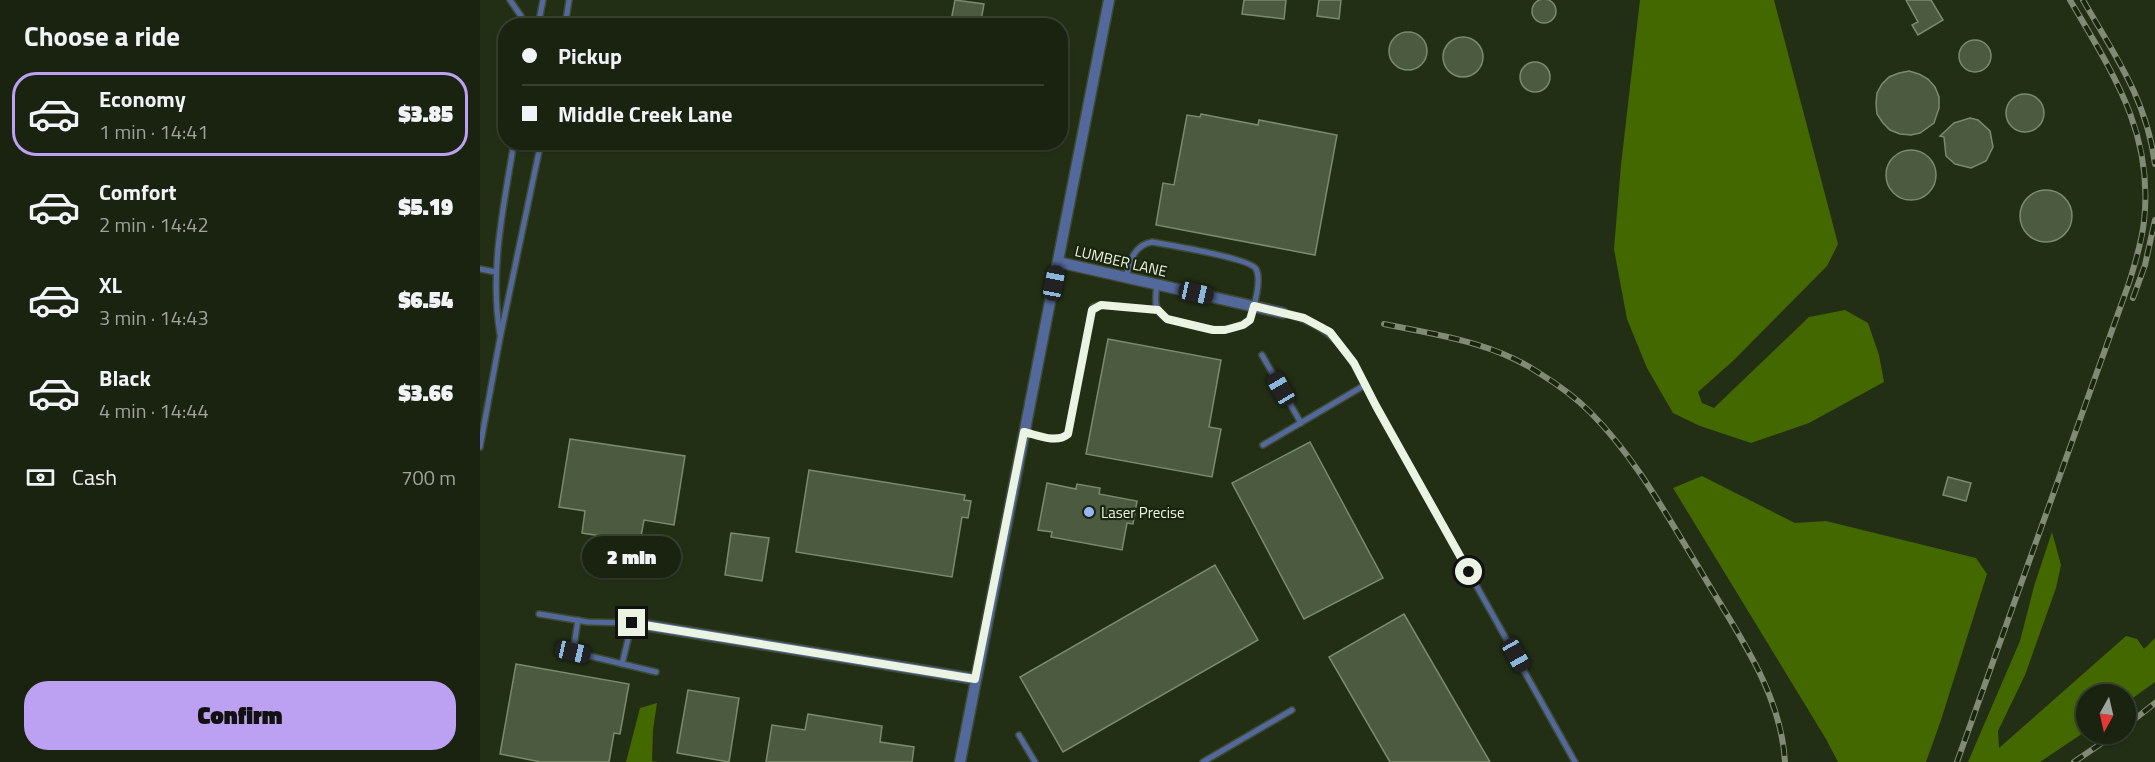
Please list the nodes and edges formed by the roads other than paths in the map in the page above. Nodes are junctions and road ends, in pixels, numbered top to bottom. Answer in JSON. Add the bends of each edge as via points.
{"nodes":[{"id":1,"x":510,"y":0,"type":"edge"},
{"id":2,"x":543,"y":0,"type":"edge"},
{"id":3,"x":569,"y":0,"type":"edge"},
{"id":4,"x":1109,"y":0,"type":"edge"},
{"id":5,"x":522,"y":18,"type":"edge"},
{"id":6,"x":540,"y":18,"type":"edge"},
{"id":7,"x":566,"y":18,"type":"edge"},
{"id":8,"x":513,"y":150,"type":"edge"},
{"id":9,"x":539,"y":150,"type":"edge"},
{"id":10,"x":1058,"y":262,"type":"junction"},
{"id":11,"x":480,"y":268,"type":"edge"},
{"id":12,"x":496,"y":272,"type":"junction"},
{"id":13,"x":1126,"y":277,"type":"junction"},
{"id":14,"x":1157,"y":284,"type":"junction"},
{"id":15,"x":1254,"y":306,"type":"junction"},
{"id":16,"x":1158,"y":310,"type":"junction"},
{"id":17,"x":1283,"y":313,"type":"joint"},
{"id":18,"x":500,"y":338,"type":"junction"},
{"id":19,"x":1262,"y":355,"type":"dead end"},
{"id":20,"x":1365,"y":385,"type":"junction"},
{"id":21,"x":1301,"y":423,"type":"junction"},
{"id":22,"x":1024,"y":432,"type":"junction"},
{"id":23,"x":1263,"y":445,"type":"dead end"},
{"id":24,"x":480,"y":447,"type":"edge"},
{"id":25,"x":539,"y":614,"type":"dead end"},
{"id":26,"x":578,"y":620,"type":"junction"},
{"id":27,"x":632,"y":623,"type":"junction"},
{"id":28,"x":622,"y":664,"type":"junction"},
{"id":29,"x":656,"y":672,"type":"dead end"},
{"id":30,"x":975,"y":679,"type":"junction"},
{"id":31,"x":1292,"y":710,"type":"dead end"},
{"id":32,"x":1019,"y":735,"type":"dead end"},
{"id":33,"x":960,"y":762,"type":"edge"},
{"id":34,"x":1035,"y":762,"type":"edge"},
{"id":35,"x":1203,"y":762,"type":"edge"},
{"id":36,"x":1575,"y":762,"type":"edge"}],
"edges":[{"from":1,"to":5,"type":"lane"},
{"from":2,"to":6,"type":"lane"},
{"from":3,"to":7,"type":"lane"},
{"from":4,"to":10,"type":"street"},
{"from":8,"to":12,"type":"lane"},
{"from":9,"to":18,"type":"lane"},
{"from":10,"to":13,"type":"street","name":"LUMBER LANE"},
{"from":10,"to":22,"type":"street"},
{"from":11,"to":12,"type":"lane"},
{"from":12,"to":18,"type":"lane"},
{"from":13,"to":14,"type":"street","name":"LUMBER LANE"},
{"from":13,"to":15,"type":"lane","via":[[1133,255],[1146,243],[1227,257],[1256,270]]},
{"from":14,"to":15,"type":"street","name":"LUMBER LANE"},
{"from":14,"to":16,"type":"lane"},
{"from":15,"to":16,"type":"lane","via":[[1250,320],[1225,330],[1167,319]]},
{"from":15,"to":17,"type":"street","name":"LUMBER LANE"},
{"from":16,"to":22,"type":"lane","via":[[1101,305],[1094,308],[1068,434],[1055,439]]},
{"from":17,"to":20,"type":"lane","via":[[1304,318],[1330,332]]},
{"from":18,"to":24,"type":"lane"},
{"from":19,"to":21,"type":"lane"},
{"from":20,"to":21,"type":"lane"},
{"from":20,"to":36,"type":"lane"},
{"from":21,"to":23,"type":"lane"},
{"from":22,"to":30,"type":"street"},
{"from":25,"to":26,"type":"lane"},
{"from":26,"to":27,"type":"lane"},
{"from":26,"to":28,"type":"lane","via":[[573,652]]},
{"from":27,"to":28,"type":"lane"},
{"from":27,"to":30,"type":"street"},
{"from":28,"to":29,"type":"lane"},
{"from":30,"to":33,"type":"street"},
{"from":31,"to":35,"type":"lane"},
{"from":32,"to":34,"type":"lane"}]}
